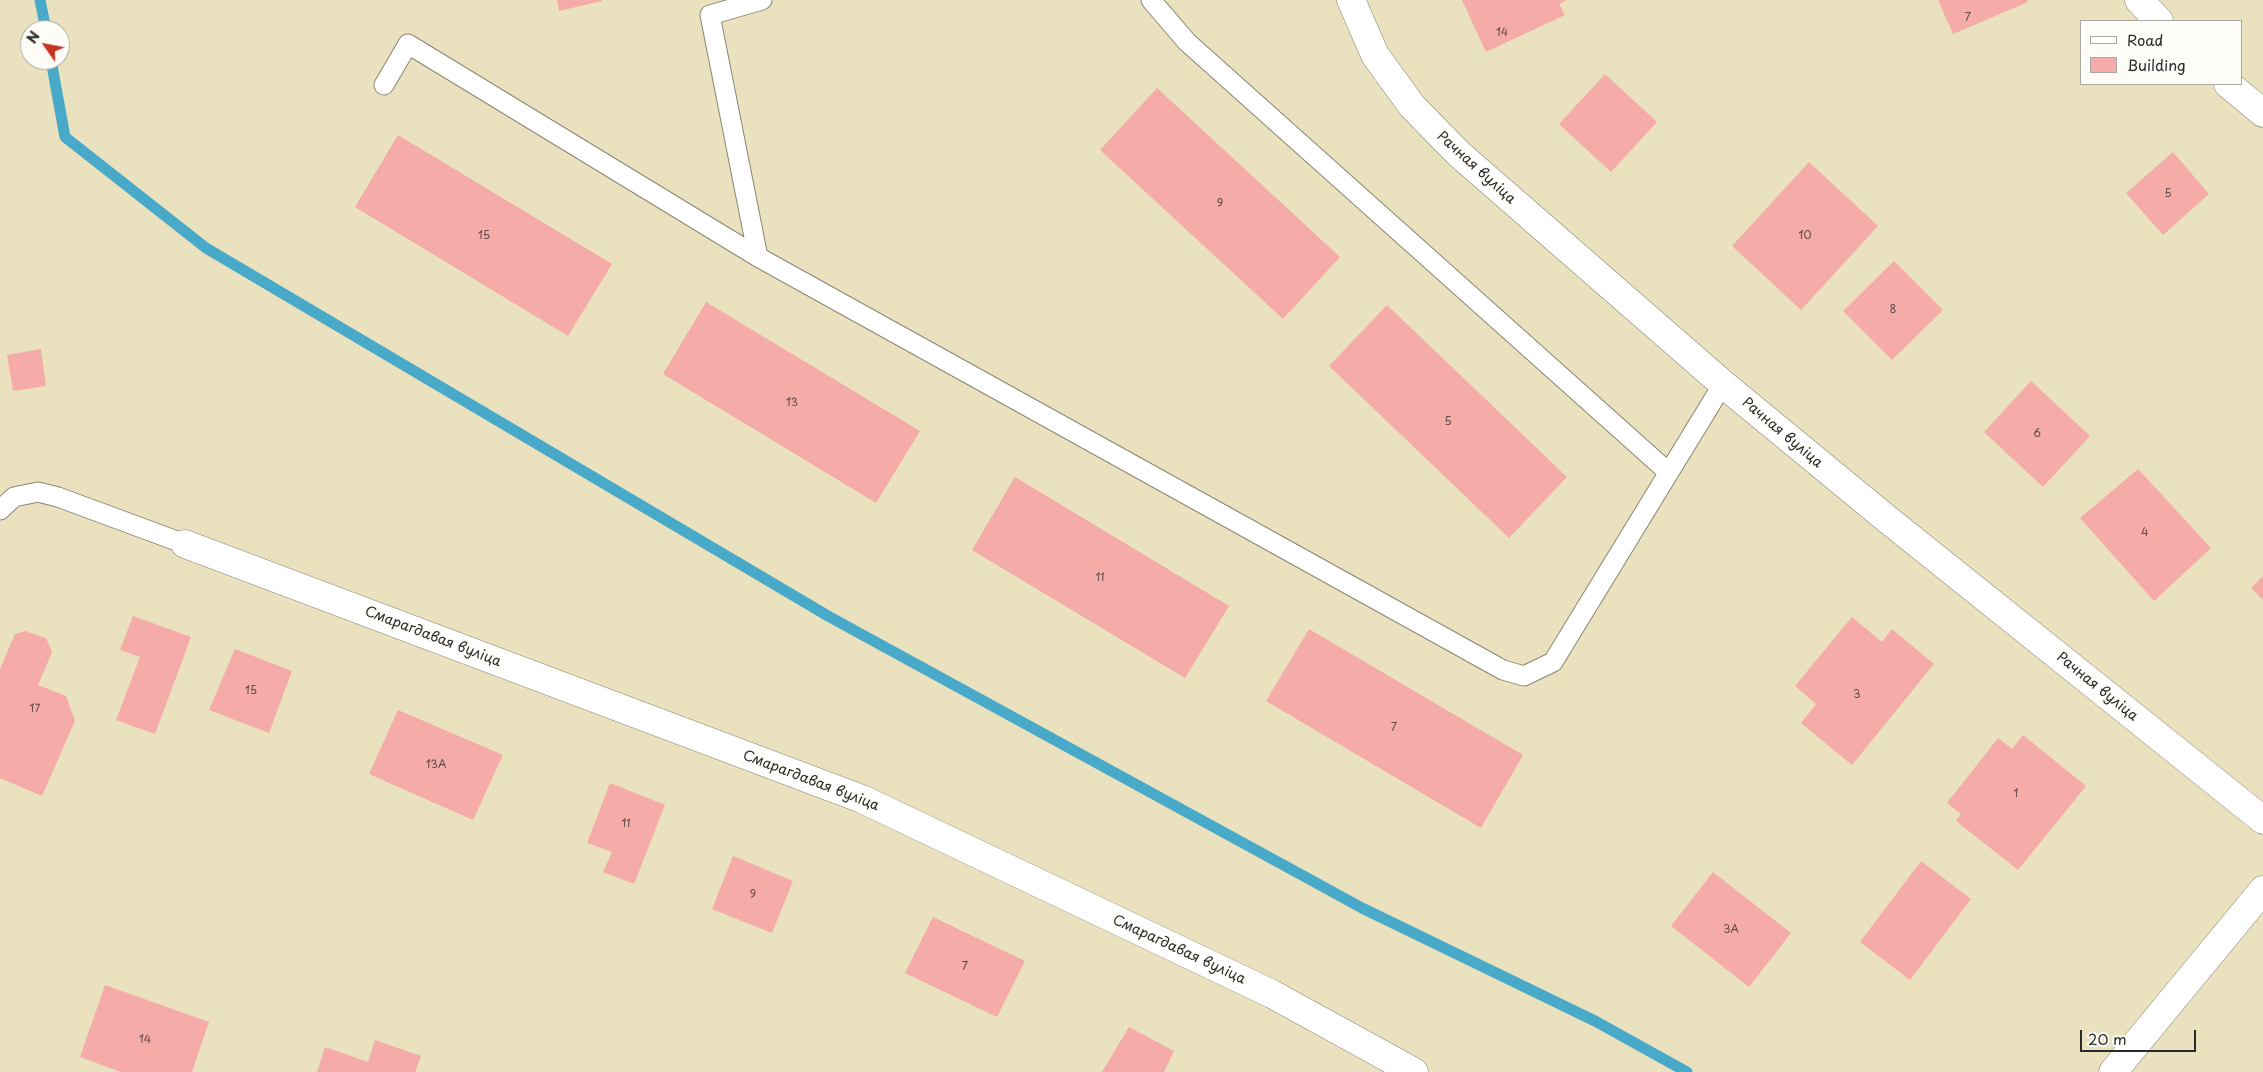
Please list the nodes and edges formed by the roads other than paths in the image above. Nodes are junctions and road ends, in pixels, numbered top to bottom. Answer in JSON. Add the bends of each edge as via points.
{"nodes":[{"id":1,"x":762,"y":0,"type":"edge"},
{"id":2,"x":1151,"y":0,"type":"edge"},
{"id":3,"x":1352,"y":0,"type":"edge"},
{"id":4,"x":2139,"y":0,"type":"edge"},
{"id":5,"x":708,"y":8,"type":"edge"},
{"id":6,"x":2158,"y":20,"type":"edge"},
{"id":7,"x":384,"y":85,"type":"dead end"},
{"id":8,"x":2229,"y":85,"type":"edge"},
{"id":9,"x":2263,"y":113,"type":"edge"},
{"id":10,"x":758,"y":257,"type":"junction"},
{"id":11,"x":1722,"y":384,"type":"junction"},
{"id":12,"x":1668,"y":472,"type":"junction"},
{"id":13,"x":0,"y":510,"type":"edge"},
{"id":14,"x":185,"y":544,"type":"joint"},
{"id":15,"x":2263,"y":820,"type":"edge"},
{"id":16,"x":2263,"y":890,"type":"edge"},
{"id":17,"x":1414,"y":1072,"type":"edge"},
{"id":18,"x":2113,"y":1072,"type":"edge"}],
"edges":[{"from":1,"to":5,"type":"lane"},
{"from":2,"to":12,"type":"lane","via":[[1187,42]]},
{"from":3,"to":11,"type":"street","name":"Рачная вуліца","via":[[1375,55],[1412,106],[1459,154]]},
{"from":4,"to":6,"type":"street"},
{"from":5,"to":10,"type":"lane"},
{"from":7,"to":10,"type":"lane","via":[[408,44]]},
{"from":8,"to":9,"type":"street"},
{"from":10,"to":12,"type":"lane","via":[[1503,670],[1524,676],[1553,662]]},
{"from":11,"to":12,"type":"lane"},
{"from":11,"to":15,"type":"street","name":"Рачная вуліца"},
{"from":13,"to":14,"type":"lane","via":[[14,497],[38,492]]},
{"from":14,"to":17,"type":"street","name":"Смарагдавая вуліца","via":[[862,799],[1272,994]]},
{"from":16,"to":18,"type":"street"}]}
